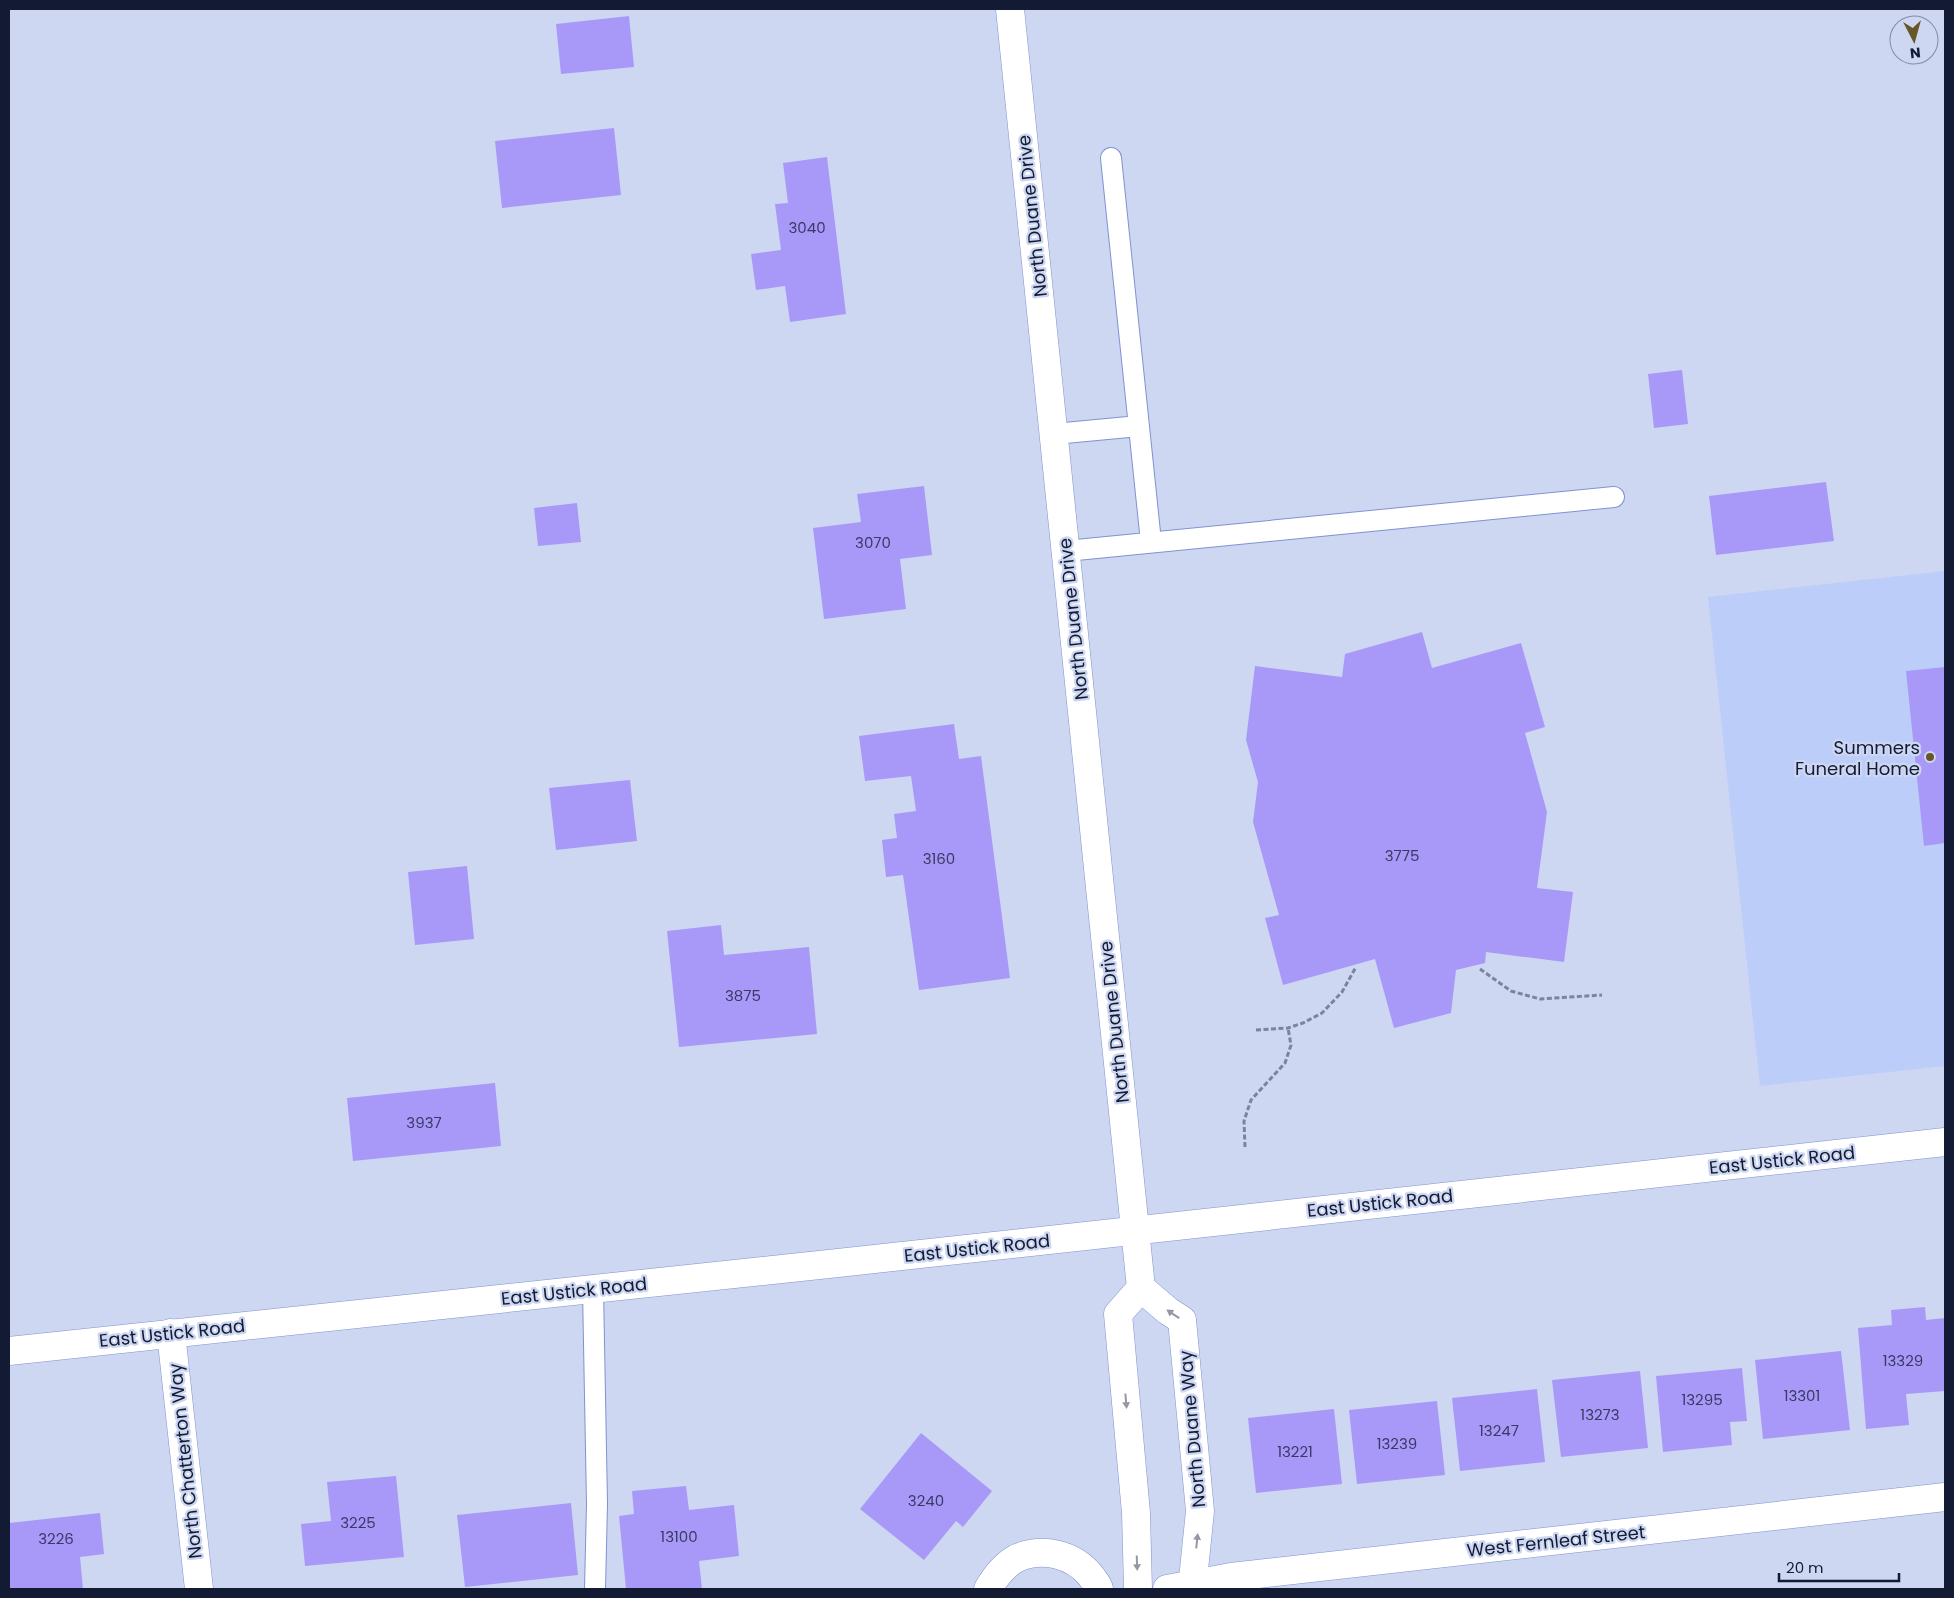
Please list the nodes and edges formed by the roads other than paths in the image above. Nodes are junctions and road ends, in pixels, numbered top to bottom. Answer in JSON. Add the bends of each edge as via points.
{"nodes":[{"id":1,"x":1010,"y":9,"type":"edge"},
{"id":2,"x":1111,"y":158,"type":"dead end"},
{"id":3,"x":1139,"y":426,"type":"junction"},
{"id":4,"x":1054,"y":434,"type":"junction"},
{"id":5,"x":1614,"y":497,"type":"dead end"},
{"id":6,"x":1151,"y":542,"type":"junction"},
{"id":7,"x":1066,"y":550,"type":"junction"},
{"id":8,"x":1945,"y":1142,"type":"edge"},
{"id":9,"x":1135,"y":1230,"type":"junction"},
{"id":10,"x":1141,"y":1288,"type":"junction"},
{"id":11,"x":593,"y":1289,"type":"junction"},
{"id":12,"x":171,"y":1333,"type":"junction"},
{"id":13,"x":9,"y":1351,"type":"edge"},
{"id":14,"x":1945,"y":1497,"type":"edge"},
{"id":15,"x":1184,"y":1588,"type":"edge"},
{"id":16,"x":199,"y":1589,"type":"edge"},
{"id":17,"x":596,"y":1589,"type":"edge"},
{"id":18,"x":988,"y":1589,"type":"edge"},
{"id":19,"x":1099,"y":1589,"type":"edge"},
{"id":20,"x":1138,"y":1589,"type":"edge"}],
"edges":[{"from":1,"to":4,"type":"street","name":"North Duane Drive"},
{"from":2,"to":3,"type":"lane"},
{"from":3,"to":4,"type":"lane"},
{"from":3,"to":6,"type":"lane"},
{"from":4,"to":7,"type":"street","name":"North Duane Drive"},
{"from":5,"to":6,"type":"lane"},
{"from":6,"to":7,"type":"lane"},
{"from":7,"to":9,"type":"street","name":"North Duane Drive"},
{"from":8,"to":9,"type":"street","name":"East Ustick Road"},
{"from":9,"to":10,"type":"street"},
{"from":9,"to":11,"type":"street","name":"East Ustick Road"},
{"from":15,"to":10,"type":"street","name":"North Duane Way","one_way":true,"via":[[1200,1511],[1182,1320]]},
{"from":10,"to":20,"type":"street","one_way":true,"via":[[1118,1314],[1136,1513]]},
{"from":11,"to":12,"type":"street","name":"East Ustick Road"},
{"from":11,"to":17,"type":"lane"},
{"from":12,"to":13,"type":"street","name":"East Ustick Road"},
{"from":12,"to":16,"type":"street","name":"North Chatterton Way"},
{"from":14,"to":15,"type":"street","name":"West Fernleaf Street","via":[[1232,1577]]},
{"from":18,"to":19,"type":"street","via":[[998,1573],[1016,1559],[1039,1552],[1063,1555],[1084,1567]]}]}
